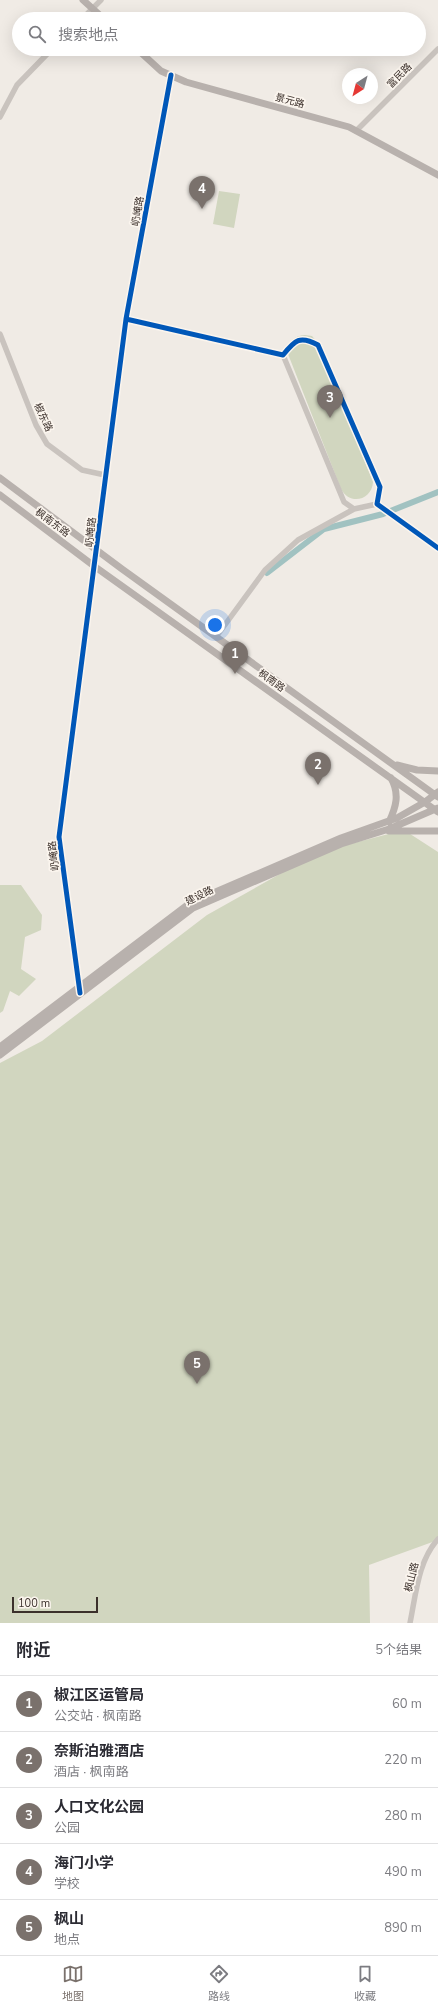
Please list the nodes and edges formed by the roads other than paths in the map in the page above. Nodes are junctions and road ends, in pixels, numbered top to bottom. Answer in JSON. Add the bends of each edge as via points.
{"nodes":[{"id":1,"x":84,"y":0,"type":"edge"},
{"id":2,"x":101,"y":0,"type":"edge"},
{"id":3,"x":92,"y":8,"type":"junction"},
{"id":4,"x":88,"y":12,"type":"edge"},
{"id":5,"x":96,"y":12,"type":"edge"},
{"id":6,"x":438,"y":49,"type":"edge"},
{"id":7,"x":45,"y":56,"type":"edge"},
{"id":8,"x":145,"y":56,"type":"edge"},
{"id":9,"x":171,"y":75,"type":"junction"},
{"id":10,"x":0,"y":117,"type":"edge"},
{"id":11,"x":356,"y":131,"type":"junction"},
{"id":12,"x":438,"y":175,"type":"edge"},
{"id":13,"x":126,"y":319,"type":"junction"},
{"id":14,"x":0,"y":334,"type":"edge"},
{"id":15,"x":283,"y":355,"type":"junction"},
{"id":16,"x":105,"y":475,"type":"junction"},
{"id":17,"x":0,"y":478,"type":"edge"},
{"id":18,"x":0,"y":495,"type":"edge"},
{"id":19,"x":377,"y":504,"type":"junction"},
{"id":20,"x":354,"y":509,"type":"junction"},
{"id":21,"x":438,"y":548,"type":"edge"},
{"id":22,"x":97,"y":550,"type":"junction"},
{"id":23,"x":94,"y":566,"type":"junction"},
{"id":24,"x":216,"y":637,"type":"junction"},
{"id":25,"x":392,"y":764,"type":"junction"},
{"id":26,"x":438,"y":771,"type":"edge"},
{"id":27,"x":390,"y":777,"type":"junction"},
{"id":28,"x":437,"y":794,"type":"edge"},
{"id":29,"x":426,"y":802,"type":"junction"},
{"id":30,"x":437,"y":810,"type":"edge"},
{"id":31,"x":389,"y":822,"type":"junction"},
{"id":32,"x":383,"y":831,"type":"junction"},
{"id":33,"x":438,"y":832,"type":"edge"},
{"id":34,"x":79,"y":990,"type":"junction"},
{"id":35,"x":0,"y":1047,"type":"edge"},
{"id":36,"x":0,"y":1055,"type":"edge"},
{"id":37,"x":438,"y":1539,"type":"edge"},
{"id":38,"x":410,"y":1623,"type":"edge"}],
"edges":[{"from":1,"to":3,"type":"main road"},
{"from":2,"to":3,"type":"street"},
{"from":3,"to":4,"type":"street"},
{"from":3,"to":5,"type":"main road"},
{"from":6,"to":11,"type":"street","name":"富民路"},
{"from":7,"to":10,"type":"street","via":[[17,84]]},
{"from":8,"to":9,"type":"main road","name":"景元路","via":[[161,71]]},
{"from":9,"to":11,"type":"main road","name":"景元路","via":[[186,82]]},
{"from":9,"to":13,"type":"street","name":"屷崦路"},
{"from":11,"to":12,"type":"main road","name":"景元路"},
{"from":13,"to":15,"type":"street"},
{"from":13,"to":16,"type":"street","name":"屷崦路"},
{"from":14,"to":16,"type":"street","name":"椒东路","via":[[36,425],[47,444],[82,470]]},
{"from":15,"to":19,"type":"street","via":[[300,339],[308,339],[318,345],[380,487]]},
{"from":15,"to":20,"type":"street","via":[[344,502]]},
{"from":16,"to":22,"type":"street","name":"屷崦路"},
{"from":17,"to":22,"type":"main road","name":"枫南路"},
{"from":18,"to":23,"type":"main road","name":"枫南东路"},
{"from":19,"to":20,"type":"street"},
{"from":19,"to":21,"type":"street"},
{"from":20,"to":24,"type":"street","via":[[298,540],[265,570]]},
{"from":22,"to":23,"type":"street","name":"屷崦路"},
{"from":22,"to":24,"type":"main road","name":"枫南路"},
{"from":23,"to":27,"type":"main road","name":"枫南路"},
{"from":23,"to":34,"type":"street","name":"屷崦路","via":[[59,837]]},
{"from":24,"to":25,"type":"main road","name":"枫南路"},
{"from":25,"to":26,"type":"main road","via":[[417,770]]},
{"from":25,"to":28,"type":"main road","name":"枫南路"},
{"from":27,"to":29,"type":"main road","name":"枫南路"},
{"from":27,"to":31,"type":"main road","via":[[397,792],[397,799]]},
{"from":28,"to":29,"type":"main road","name":"建设路"},
{"from":29,"to":30,"type":"main road","name":"枫南路"},
{"from":29,"to":31,"type":"main road","name":"建设路"},
{"from":30,"to":32,"type":"main road","name":"建设路"},
{"from":31,"to":34,"type":"main road","name":"建设路","via":[[341,838],[190,903]]},
{"from":32,"to":33,"type":"main road"},
{"from":32,"to":34,"type":"main road","name":"建设路","via":[[341,844],[193,908]]},
{"from":34,"to":35,"type":"main road","name":"建设路"},
{"from":34,"to":36,"type":"main road","name":"建设路"},
{"from":37,"to":38,"type":"street","name":"枫山路","via":[[430,1547],[422,1565]]}]}
